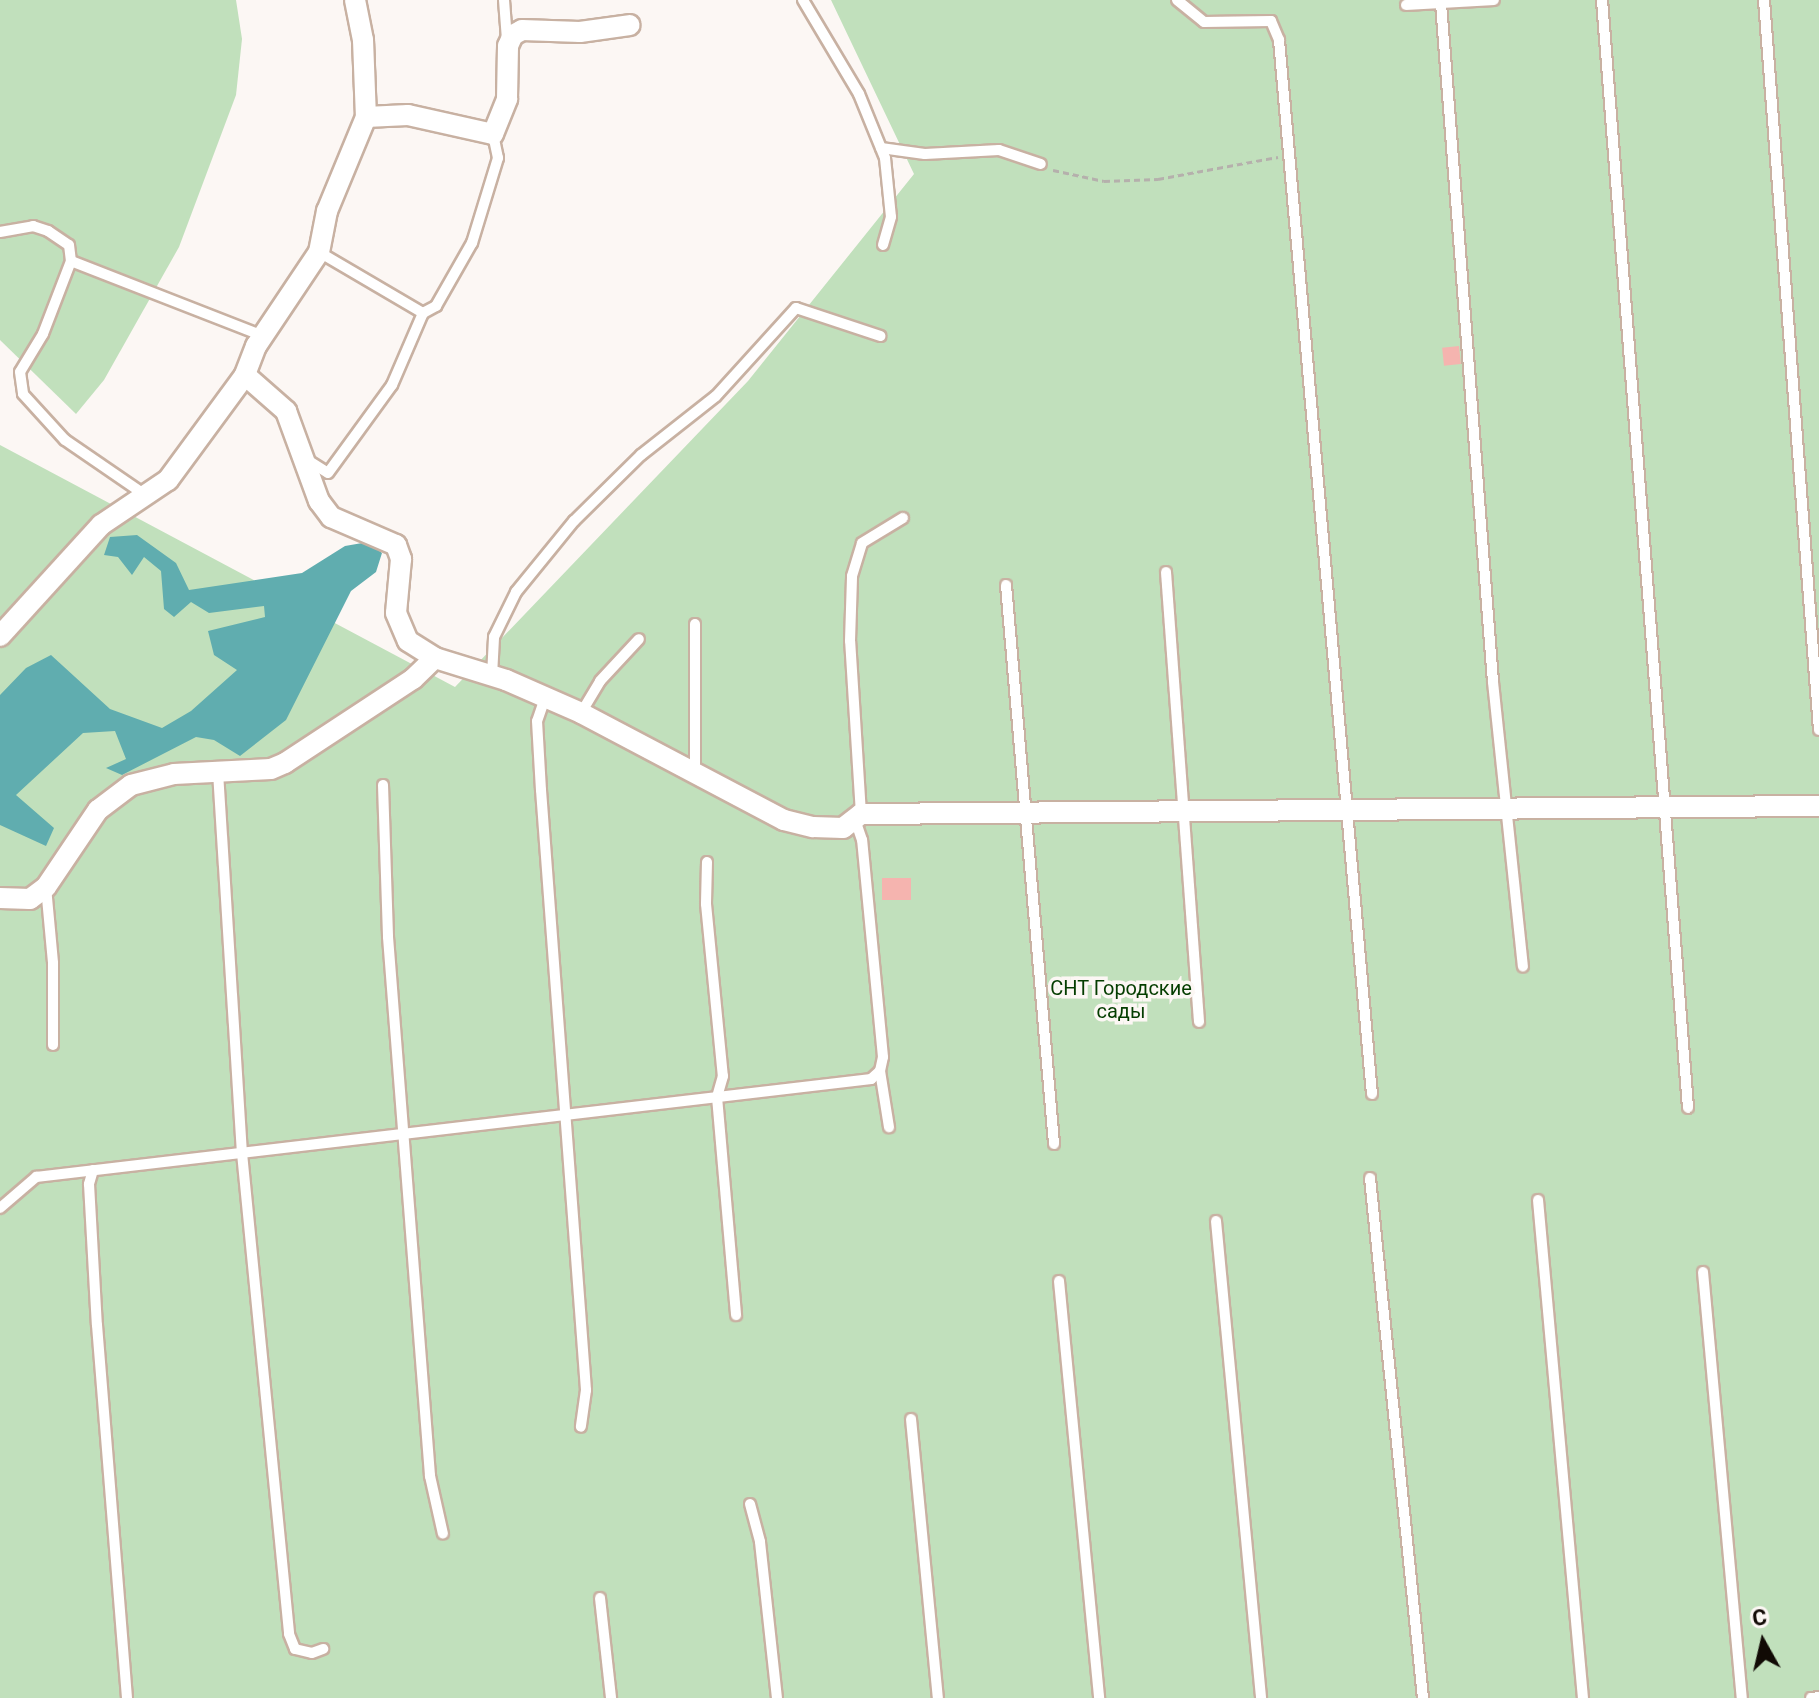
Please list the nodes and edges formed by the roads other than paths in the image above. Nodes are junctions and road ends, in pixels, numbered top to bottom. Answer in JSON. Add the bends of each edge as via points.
{"nodes":[{"id":1,"x":355,"y":0,"type":"edge"},
{"id":2,"x":504,"y":0,"type":"edge"},
{"id":3,"x":803,"y":0,"type":"edge"},
{"id":4,"x":1177,"y":0,"type":"edge"},
{"id":5,"x":1494,"y":0,"type":"edge"},
{"id":6,"x":1602,"y":0,"type":"edge"},
{"id":7,"x":1764,"y":0,"type":"edge"},
{"id":8,"x":1441,"y":3,"type":"junction"},
{"id":9,"x":1406,"y":5,"type":"dead end"},
{"id":10,"x":630,"y":25,"type":"dead end"},
{"id":11,"x":508,"y":46,"type":"junction"},
{"id":12,"x":366,"y":117,"type":"junction"},
{"id":13,"x":493,"y":134,"type":"junction"},
{"id":14,"x":881,"y":148,"type":"junction"},
{"id":15,"x":1041,"y":164,"type":"road end"},
{"id":16,"x":0,"y":225,"type":"edge"},
{"id":17,"x":12,"y":227,"type":"junction"},
{"id":18,"x":0,"y":232,"type":"edge"},
{"id":19,"x":883,"y":245,"type":"dead end"},
{"id":20,"x":319,"y":252,"type":"junction"},
{"id":21,"x":71,"y":261,"type":"junction"},
{"id":22,"x":423,"y":313,"type":"junction"},
{"id":23,"x":263,"y":336,"type":"junction"},
{"id":24,"x":880,"y":336,"type":"dead end"},
{"id":25,"x":245,"y":375,"type":"junction"},
{"id":26,"x":309,"y":461,"type":"junction"},
{"id":27,"x":144,"y":494,"type":"junction"},
{"id":28,"x":903,"y":518,"type":"dead end"},
{"id":29,"x":1166,"y":572,"type":"dead end"},
{"id":30,"x":1006,"y":585,"type":"dead end"},
{"id":31,"x":695,"y":624,"type":"dead end"},
{"id":32,"x":0,"y":636,"type":"edge"},
{"id":33,"x":639,"y":639,"type":"dead end"},
{"id":34,"x":435,"y":658,"type":"junction"},
{"id":35,"x":492,"y":676,"type":"junction"},
{"id":36,"x":544,"y":701,"type":"junction"},
{"id":37,"x":581,"y":713,"type":"junction"},
{"id":38,"x":1819,"y":730,"type":"edge"},
{"id":39,"x":695,"y":771,"type":"junction"},
{"id":40,"x":218,"y":772,"type":"junction"},
{"id":41,"x":383,"y":785,"type":"dead end"},
{"id":42,"x":1819,"y":806,"type":"edge"},
{"id":43,"x":1665,"y":809,"type":"junction"},
{"id":44,"x":1507,"y":811,"type":"junction"},
{"id":45,"x":1186,"y":812,"type":"junction"},
{"id":46,"x":1344,"y":812,"type":"junction"},
{"id":47,"x":1026,"y":815,"type":"junction"},
{"id":48,"x":858,"y":818,"type":"junction"},
{"id":49,"x":707,"y":862,"type":"dead end"},
{"id":50,"x":46,"y":887,"type":"junction"},
{"id":51,"x":0,"y":898,"type":"edge"},
{"id":52,"x":1523,"y":966,"type":"dead end"},
{"id":53,"x":1199,"y":1022,"type":"dead end"},
{"id":54,"x":53,"y":1045,"type":"dead end"},
{"id":55,"x":880,"y":1071,"type":"junction"},
{"id":56,"x":1372,"y":1094,"type":"dead end"},
{"id":57,"x":717,"y":1097,"type":"junction"},
{"id":58,"x":1688,"y":1108,"type":"dead end"},
{"id":59,"x":563,"y":1115,"type":"junction"},
{"id":60,"x":889,"y":1127,"type":"dead end"},
{"id":61,"x":403,"y":1134,"type":"junction"},
{"id":62,"x":1054,"y":1144,"type":"dead end"},
{"id":63,"x":242,"y":1153,"type":"junction"},
{"id":64,"x":93,"y":1170,"type":"junction"},
{"id":65,"x":1370,"y":1178,"type":"dead end"},
{"id":66,"x":1538,"y":1200,"type":"dead end"},
{"id":67,"x":0,"y":1208,"type":"edge"},
{"id":68,"x":1216,"y":1221,"type":"dead end"},
{"id":69,"x":1703,"y":1272,"type":"dead end"},
{"id":70,"x":1059,"y":1281,"type":"dead end"},
{"id":71,"x":736,"y":1315,"type":"dead end"},
{"id":72,"x":911,"y":1419,"type":"dead end"},
{"id":73,"x":581,"y":1427,"type":"dead end"},
{"id":74,"x":750,"y":1504,"type":"dead end"},
{"id":75,"x":443,"y":1534,"type":"dead end"},
{"id":76,"x":600,"y":1598,"type":"dead end"},
{"id":77,"x":323,"y":1649,"type":"dead end"},
{"id":78,"x":1819,"y":1697,"type":"edge"},
{"id":79,"x":127,"y":1698,"type":"edge"},
{"id":80,"x":611,"y":1698,"type":"edge"},
{"id":81,"x":777,"y":1698,"type":"edge"},
{"id":82,"x":938,"y":1698,"type":"edge"},
{"id":83,"x":1099,"y":1698,"type":"edge"},
{"id":84,"x":1261,"y":1698,"type":"edge"},
{"id":85,"x":1423,"y":1698,"type":"edge"},
{"id":86,"x":1583,"y":1698,"type":"edge"},
{"id":87,"x":1742,"y":1698,"type":"edge"},
{"id":88,"x":1811,"y":1698,"type":"edge"}],
"edges":[{"from":1,"to":12,"type":"street","via":[[363,40]]},
{"from":2,"to":11,"type":"lane"},
{"from":3,"to":14,"type":"lane","via":[[859,94]]},
{"from":4,"to":46,"type":"lane","via":[[1204,22],[1271,21],[1279,40]]},
{"from":5,"to":8,"type":"lane"},
{"from":6,"to":43,"type":"lane"},
{"from":7,"to":38,"type":"lane"},
{"from":8,"to":9,"type":"lane"},
{"from":8,"to":44,"type":"lane"},
{"from":10,"to":11,"type":"street","via":[[580,32],[522,30]]},
{"from":11,"to":13,"type":"street","via":[[507,99]]},
{"from":12,"to":13,"type":"street","via":[[408,115]]},
{"from":12,"to":20,"type":"street","via":[[336,185]]},
{"from":13,"to":22,"type":"lane","via":[[498,158],[472,243],[436,306]]},
{"from":14,"to":15,"type":"lane","via":[[925,154],[999,150]]},
{"from":14,"to":19,"type":"lane","via":[[891,217]]},
{"from":16,"to":17,"type":"lane"},
{"from":17,"to":18,"type":"lane"},
{"from":17,"to":21,"type":"lane","via":[[48,231],[69,245]]},
{"from":20,"to":22,"type":"lane"},
{"from":20,"to":23,"type":"street"},
{"from":21,"to":23,"type":"lane"},
{"from":21,"to":27,"type":"lane","via":[[43,334],[20,372],[23,394],[65,440]]},
{"from":22,"to":26,"type":"lane","via":[[392,385],[364,429],[328,473]]},
{"from":23,"to":25,"type":"street"},
{"from":24,"to":35,"type":"lane","via":[[796,308],[716,396],[641,455],[574,521],[516,592],[494,637]]},
{"from":25,"to":26,"type":"street","via":[[286,411]]},
{"from":25,"to":27,"type":"street","via":[[168,480]]},
{"from":26,"to":34,"type":"street","via":[[319,501],[331,517],[396,545],[401,559],[396,613],[408,641]]},
{"from":27,"to":32,"type":"street","via":[[101,525]]},
{"from":28,"to":48,"type":"lane","via":[[862,543],[852,576]]},
{"from":29,"to":45,"type":"lane"},
{"from":30,"to":47,"type":"lane"},
{"from":31,"to":39,"type":"lane"},
{"from":33,"to":37,"type":"lane","via":[[600,681]]},
{"from":34,"to":35,"type":"street"},
{"from":34,"to":40,"type":"street","via":[[413,679],[285,763]]},
{"from":35,"to":36,"type":"street"},
{"from":36,"to":37,"type":"street"},
{"from":36,"to":59,"type":"lane","via":[[537,721]]},
{"from":37,"to":39,"type":"street"},
{"from":39,"to":48,"type":"street","via":[[784,820],[843,828]]},
{"from":40,"to":50,"type":"street","via":[[174,774],[131,785],[98,810]]},
{"from":40,"to":63,"type":"lane"},
{"from":41,"to":61,"type":"lane"},
{"from":42,"to":43,"type":"street"},
{"from":43,"to":44,"type":"street"},
{"from":43,"to":58,"type":"lane"},
{"from":44,"to":46,"type":"street"},
{"from":44,"to":52,"type":"lane"},
{"from":45,"to":46,"type":"street"},
{"from":45,"to":47,"type":"street"},
{"from":45,"to":53,"type":"lane"},
{"from":46,"to":56,"type":"lane"},
{"from":47,"to":48,"type":"street"},
{"from":47,"to":62,"type":"lane"},
{"from":48,"to":55,"type":"lane","via":[[883,1057]]},
{"from":49,"to":57,"type":"lane","via":[[706,904],[723,1076]]},
{"from":50,"to":51,"type":"street","via":[[30,899]]},
{"from":50,"to":54,"type":"lane"},
{"from":55,"to":57,"type":"lane","via":[[871,1079]]},
{"from":55,"to":60,"type":"lane"},
{"from":57,"to":59,"type":"lane"},
{"from":57,"to":71,"type":"lane"},
{"from":59,"to":61,"type":"lane"},
{"from":59,"to":73,"type":"lane","via":[[586,1390]]},
{"from":61,"to":63,"type":"lane"},
{"from":61,"to":75,"type":"lane","via":[[430,1476]]},
{"from":63,"to":64,"type":"lane"},
{"from":63,"to":77,"type":"lane","via":[[289,1634],[295,1649]]},
{"from":64,"to":67,"type":"lane","via":[[36,1177]]},
{"from":64,"to":79,"type":"lane","via":[[89,1184],[97,1325]]},
{"from":65,"to":85,"type":"lane"},
{"from":66,"to":86,"type":"lane"},
{"from":68,"to":84,"type":"lane"},
{"from":69,"to":87,"type":"lane"},
{"from":70,"to":83,"type":"lane"},
{"from":72,"to":82,"type":"lane"},
{"from":74,"to":81,"type":"lane","via":[[760,1542]]},
{"from":76,"to":80,"type":"lane"},
{"from":78,"to":88,"type":"lane"}]}
